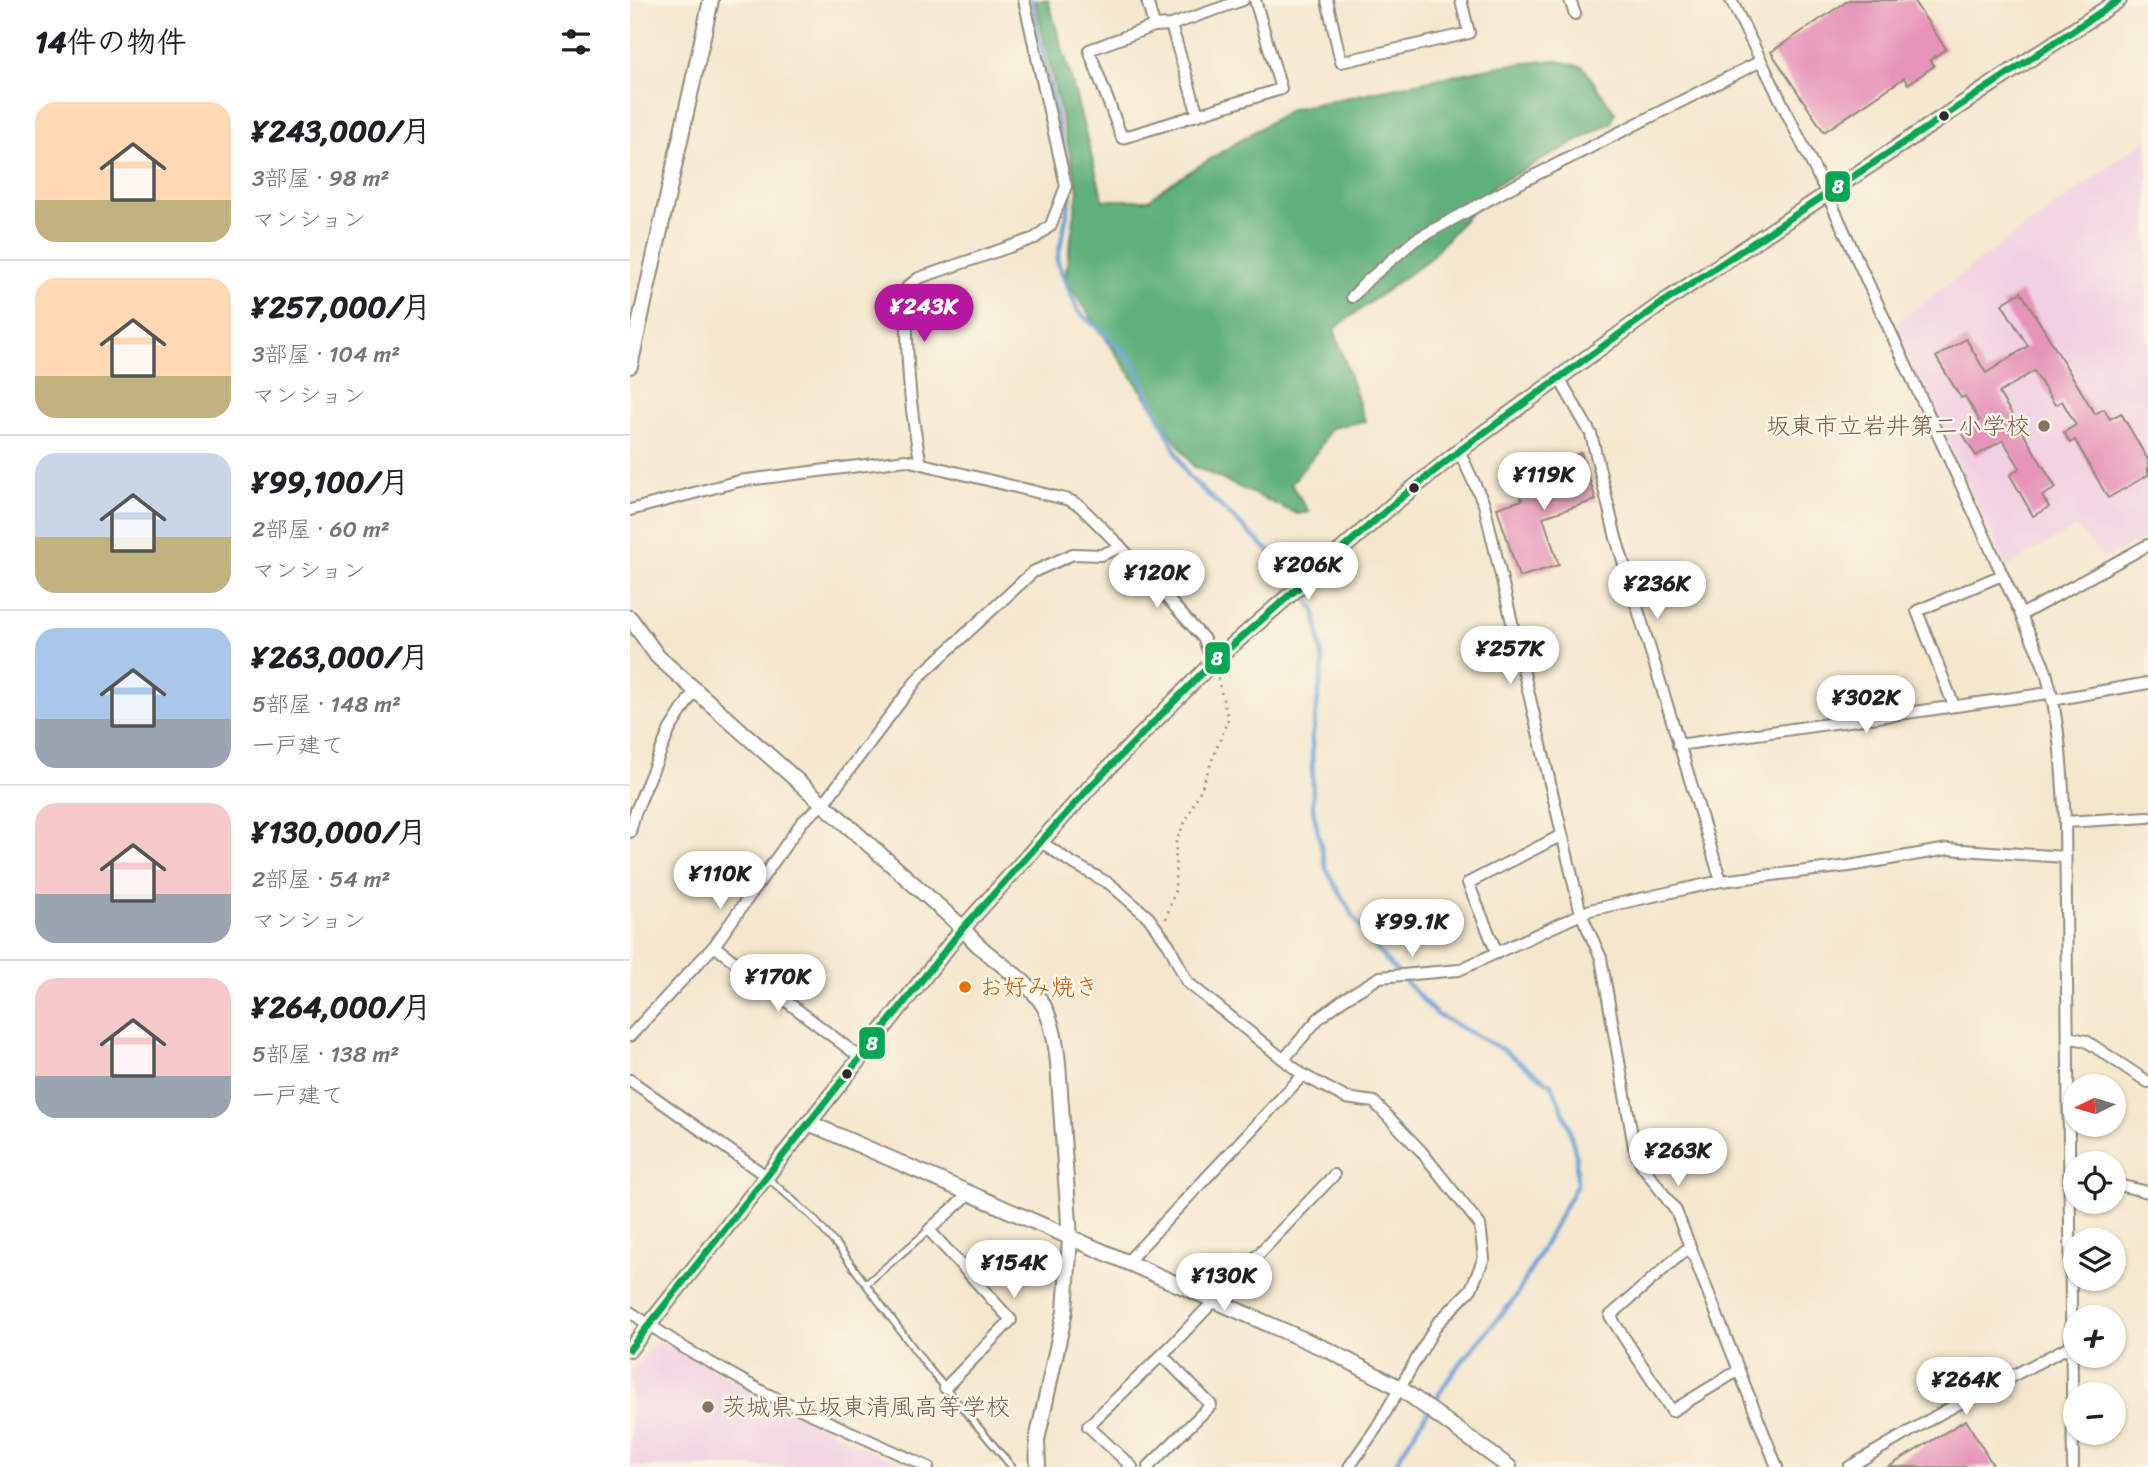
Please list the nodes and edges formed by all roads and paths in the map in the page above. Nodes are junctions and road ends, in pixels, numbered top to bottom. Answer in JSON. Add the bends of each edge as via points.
{"nodes":[{"id":1,"x":710,"y":0,"type":"edge"},
{"id":2,"x":1024,"y":0,"type":"edge"},
{"id":3,"x":1147,"y":0,"type":"edge"},
{"id":4,"x":1243,"y":0,"type":"edge"},
{"id":5,"x":1255,"y":0,"type":"edge"},
{"id":6,"x":1327,"y":0,"type":"edge"},
{"id":7,"x":1461,"y":0,"type":"edge"},
{"id":8,"x":1570,"y":0,"type":"edge"},
{"id":9,"x":1731,"y":0,"type":"edge"},
{"id":10,"x":2119,"y":0,"type":"edge"},
{"id":11,"x":1575,"y":14,"type":"dead end"},
{"id":12,"x":1171,"y":24,"type":"junction"},
{"id":13,"x":1154,"y":26,"type":"junction"},
{"id":14,"x":1761,"y":61,"type":"junction"},
{"id":15,"x":1198,"y":115,"type":"junction"},
{"id":16,"x":1827,"y":194,"type":"junction"},
{"id":17,"x":1352,"y":298,"type":"dead end"},
{"id":18,"x":630,"y":366,"type":"edge"},
{"id":19,"x":1559,"y":378,"type":"junction"},
{"id":20,"x":1459,"y":452,"type":"junction"},
{"id":21,"x":921,"y":464,"type":"junction"},
{"id":22,"x":630,"y":510,"type":"edge"},
{"id":23,"x":2148,"y":545,"type":"edge"},
{"id":24,"x":1121,"y":547,"type":"junction"},
{"id":25,"x":2002,"y":575,"type":"junction"},
{"id":26,"x":2021,"y":615,"type":"junction"},
{"id":27,"x":630,"y":618,"type":"edge"},
{"id":28,"x":1212,"y":663,"type":"junction"},
{"id":29,"x":2148,"y":683,"type":"edge"},
{"id":30,"x":695,"y":690,"type":"junction"},
{"id":31,"x":2051,"y":696,"type":"junction"},
{"id":32,"x":1954,"y":706,"type":"junction"},
{"id":33,"x":1678,"y":745,"type":"junction"},
{"id":34,"x":824,"y":803,"type":"junction"},
{"id":35,"x":2148,"y":817,"type":"edge"},
{"id":36,"x":2065,"y":822,"type":"junction"},
{"id":37,"x":630,"y":832,"type":"edge"},
{"id":38,"x":1562,"y":835,"type":"junction"},
{"id":39,"x":1040,"y":841,"type":"junction"},
{"id":40,"x":2065,"y":857,"type":"junction"},
{"id":41,"x":1721,"y":881,"type":"junction"},
{"id":42,"x":1581,"y":914,"type":"junction"},
{"id":43,"x":963,"y":928,"type":"junction"},
{"id":44,"x":1161,"y":936,"type":"junction"},
{"id":45,"x":714,"y":946,"type":"junction"},
{"id":46,"x":1497,"y":953,"type":"junction"},
{"id":47,"x":630,"y":1036,"type":"edge"},
{"id":48,"x":2068,"y":1037,"type":"junction"},
{"id":49,"x":861,"y":1058,"type":"junction"},
{"id":50,"x":1284,"y":1059,"type":"junction"},
{"id":51,"x":1303,"y":1074,"type":"junction"},
{"id":52,"x":630,"y":1080,"type":"edge"},
{"id":53,"x":2148,"y":1082,"type":"edge"},
{"id":54,"x":809,"y":1123,"type":"junction"},
{"id":55,"x":2071,"y":1151,"type":"edge"},
{"id":56,"x":1334,"y":1175,"type":"dead end"},
{"id":57,"x":766,"y":1176,"type":"junction"},
{"id":58,"x":2126,"y":1187,"type":"edge"},
{"id":59,"x":2148,"y":1192,"type":"edge"},
{"id":60,"x":969,"y":1194,"type":"junction"},
{"id":61,"x":2072,"y":1214,"type":"edge"},
{"id":62,"x":929,"y":1230,"type":"junction"},
{"id":63,"x":1070,"y":1238,"type":"junction"},
{"id":64,"x":1689,"y":1246,"type":"junction"},
{"id":65,"x":1126,"y":1263,"type":"junction"},
{"id":66,"x":866,"y":1284,"type":"junction"},
{"id":67,"x":1214,"y":1301,"type":"junction"},
{"id":68,"x":2070,"y":1305,"type":"edge"},
{"id":69,"x":630,"y":1312,"type":"edge"},
{"id":70,"x":650,"y":1324,"type":"junction"},
{"id":71,"x":630,"y":1349,"type":"edge"},
{"id":72,"x":2063,"y":1350,"type":"edge"},
{"id":73,"x":1161,"y":1356,"type":"junction"},
{"id":74,"x":2071,"y":1368,"type":"edge"},
{"id":75,"x":1739,"y":1370,"type":"junction"},
{"id":76,"x":945,"y":1388,"type":"junction"},
{"id":77,"x":1400,"y":1388,"type":"junction"},
{"id":78,"x":928,"y":1467,"type":"edge"},
{"id":79,"x":1012,"y":1467,"type":"edge"},
{"id":80,"x":1038,"y":1467,"type":"edge"},
{"id":81,"x":1132,"y":1467,"type":"edge"},
{"id":82,"x":1148,"y":1467,"type":"edge"},
{"id":83,"x":1349,"y":1467,"type":"edge"},
{"id":84,"x":1509,"y":1467,"type":"edge"},
{"id":85,"x":1777,"y":1467,"type":"edge"},
{"id":86,"x":1849,"y":1467,"type":"edge"},
{"id":87,"x":2073,"y":1467,"type":"edge"}],
"edges":[{"from":1,"to":18,"type":"street"},
{"from":2,"to":21,"type":"street","via":[[1066,186],[1051,225],[1035,238],[919,278],[908,286],[906,320]]},
{"from":3,"to":13,"type":"street"},
{"from":4,"to":12,"type":"street"},
{"from":5,"to":15,"type":"street","via":[[1281,89]]},
{"from":6,"to":7,"type":"street","via":[[1341,62],[1469,33]]},
{"from":8,"to":11,"type":"street"},
{"from":9,"to":14,"type":"street"},
{"from":10,"to":16,"type":"street"},
{"from":12,"to":13,"type":"street"},
{"from":12,"to":15,"type":"street"},
{"from":13,"to":15,"type":"street","via":[[1089,50],[1122,138]]},
{"from":14,"to":16,"type":"street"},
{"from":14,"to":17,"type":"street","via":[[1415,240]]},
{"from":16,"to":19,"type":"street"},
{"from":16,"to":25,"type":"street"},
{"from":19,"to":20,"type":"street"},
{"from":19,"to":33,"type":"street","via":[[1591,435],[1616,538]]},
{"from":20,"to":28,"type":"street"},
{"from":20,"to":38,"type":"street","via":[[1484,503]]},
{"from":21,"to":22,"type":"street","via":[[906,460],[739,481]]},
{"from":21,"to":24,"type":"street","via":[[1069,500]]},
{"from":23,"to":26,"type":"street"},
{"from":24,"to":28,"type":"street","via":[[1204,639]]},
{"from":24,"to":34,"type":"street","via":[[1101,555],[1073,554],[1033,572],[920,676]]},
{"from":25,"to":26,"type":"street"},
{"from":25,"to":32,"type":"street","via":[[1917,611]]},
{"from":26,"to":31,"type":"street","via":[[2047,675]]},
{"from":27,"to":30,"type":"street","via":[[659,657]]},
{"from":28,"to":39,"type":"street"},
{"from":28,"to":44,"type":"path","via":[[1228,719],[1176,841],[1175,890]]},
{"from":29,"to":31,"type":"street"},
{"from":30,"to":34,"type":"street"},
{"from":30,"to":37,"type":"street","via":[[670,729]]},
{"from":31,"to":32,"type":"street"},
{"from":31,"to":36,"type":"street","via":[[2060,734]]},
{"from":32,"to":33,"type":"street"},
{"from":33,"to":41,"type":"street"},
{"from":34,"to":43,"type":"street"},
{"from":34,"to":45,"type":"street","via":[[802,822]]},
{"from":35,"to":36,"type":"street"},
{"from":36,"to":40,"type":"street"},
{"from":38,"to":42,"type":"street"},
{"from":38,"to":46,"type":"street","via":[[1468,883]]},
{"from":39,"to":43,"type":"street"},
{"from":39,"to":44,"type":"street","via":[[1110,884],[1148,917]]},
{"from":40,"to":41,"type":"street","via":[[1948,849]]},
{"from":40,"to":48,"type":"street"},
{"from":41,"to":42,"type":"street"},
{"from":42,"to":46,"type":"street"},
{"from":42,"to":64,"type":"street","via":[[1601,958],[1634,1147],[1676,1211]]},
{"from":43,"to":49,"type":"street"},
{"from":43,"to":63,"type":"street","via":[[972,941],[1027,986],[1049,1019],[1058,1063]]},
{"from":44,"to":50,"type":"street","via":[[1187,982]]},
{"from":45,"to":47,"type":"street"},
{"from":45,"to":49,"type":"street"},
{"from":46,"to":50,"type":"street","via":[[1459,971],[1380,977],[1318,1019]]},
{"from":48,"to":53,"type":"street","via":[[2086,1041]]},
{"from":48,"to":55,"type":"street"},
{"from":49,"to":54,"type":"street"},
{"from":50,"to":51,"type":"street"},
{"from":51,"to":65,"type":"street"},
{"from":51,"to":77,"type":"street","via":[[1346,1098],[1374,1102],[1421,1151],[1480,1225],[1484,1258],[1471,1289],[1437,1324]]},
{"from":52,"to":57,"type":"street"},
{"from":54,"to":57,"type":"street"},
{"from":54,"to":60,"type":"street"},
{"from":56,"to":67,"type":"street"},
{"from":57,"to":66,"type":"lane","via":[[812,1217]]},
{"from":57,"to":70,"type":"street"},
{"from":58,"to":59,"type":"street"},
{"from":60,"to":62,"type":"street"},
{"from":60,"to":63,"type":"street"},
{"from":61,"to":68,"type":"street"},
{"from":62,"to":66,"type":"lane"},
{"from":62,"to":76,"type":"street","via":[[1011,1320]]},
{"from":63,"to":65,"type":"street"},
{"from":63,"to":80,"type":"street","via":[[1065,1311],[1037,1440]]},
{"from":64,"to":75,"type":"street"},
{"from":64,"to":75,"type":"street","via":[[1610,1315],[1672,1411]]},
{"from":65,"to":67,"type":"street"},
{"from":66,"to":76,"type":"lane"},
{"from":67,"to":73,"type":"street"},
{"from":67,"to":77,"type":"street","via":[[1330,1351]]},
{"from":69,"to":70,"type":"street"},
{"from":70,"to":71,"type":"street"},
{"from":70,"to":78,"type":"street","via":[[765,1393]]},
{"from":72,"to":86,"type":"street"},
{"from":73,"to":81,"type":"street","via":[[1088,1426]]},
{"from":73,"to":82,"type":"street","via":[[1210,1405]]},
{"from":74,"to":87,"type":"street"},
{"from":75,"to":85,"type":"street"},
{"from":76,"to":79,"type":"lane"},
{"from":77,"to":83,"type":"street"},
{"from":77,"to":84,"type":"street"}]}
